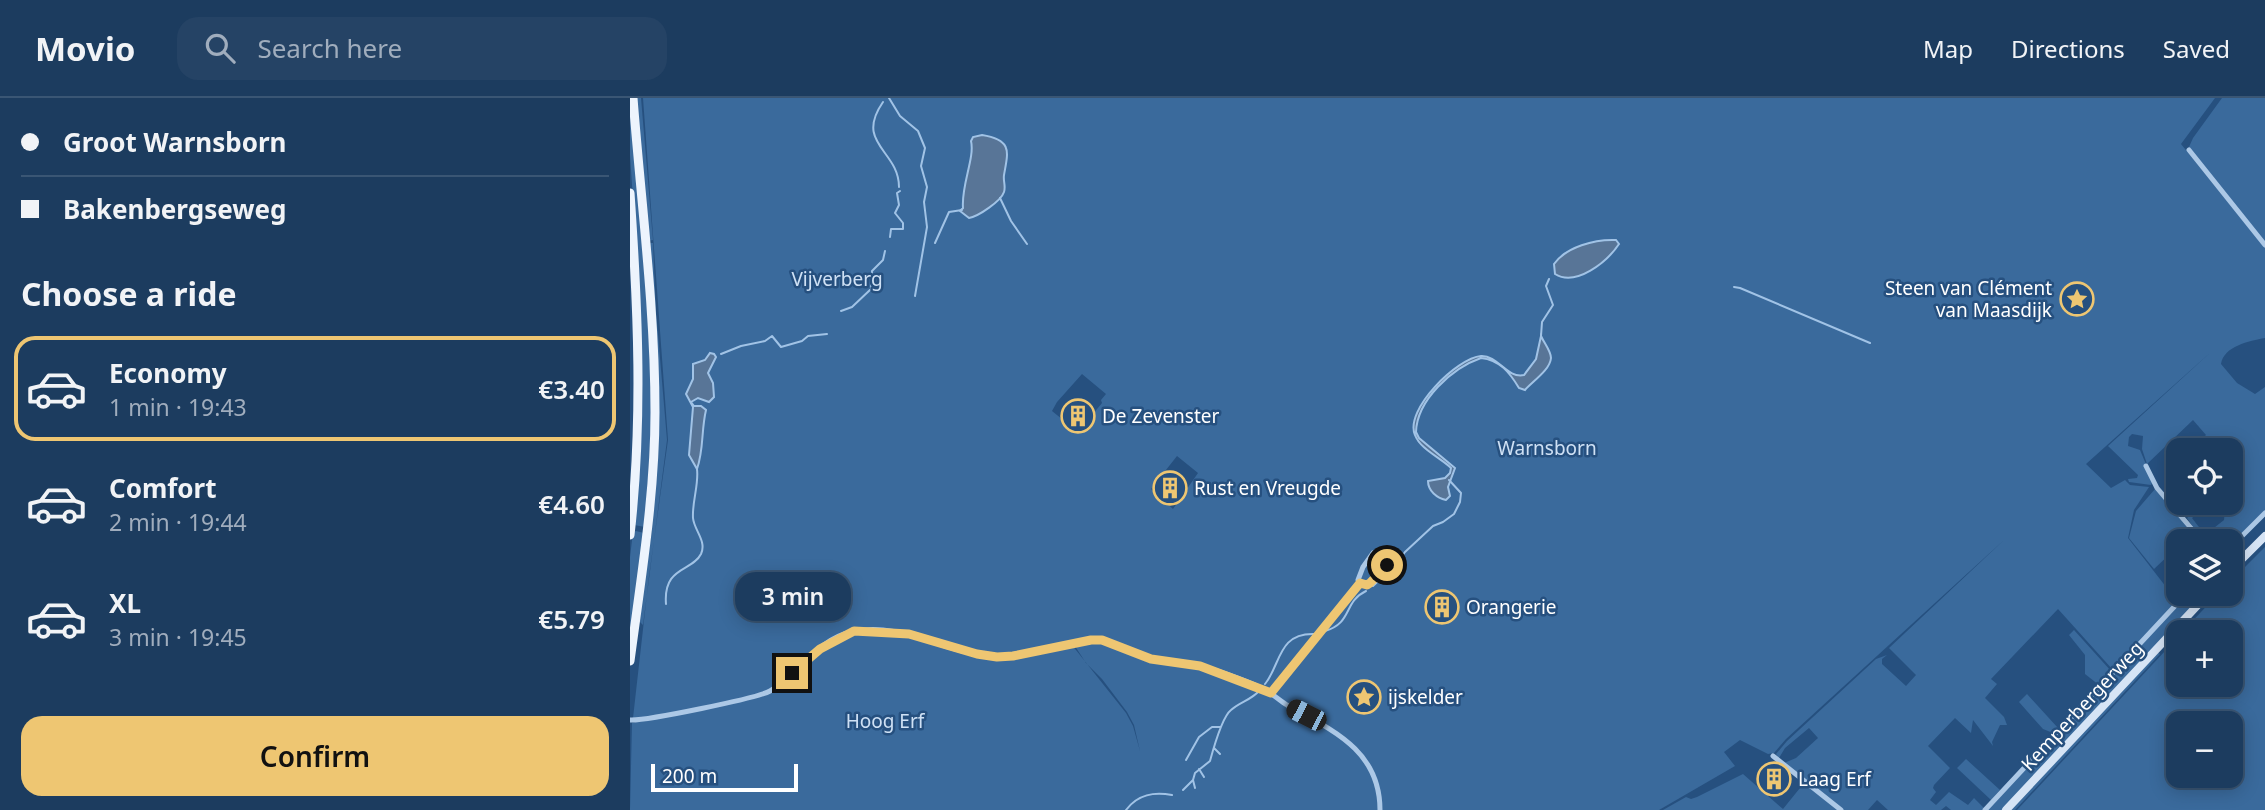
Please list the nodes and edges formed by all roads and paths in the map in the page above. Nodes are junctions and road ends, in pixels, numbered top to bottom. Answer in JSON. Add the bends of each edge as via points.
{"nodes":[{"id":1,"x":633,"y":98,"type":"edge"},
{"id":2,"x":2189,"y":150,"type":"dead end"},
{"id":3,"x":630,"y":193,"type":"edge"},
{"id":4,"x":2265,"y":245,"type":"edge"},
{"id":5,"x":2146,"y":466,"type":"dead end"},
{"id":6,"x":2265,"y":513,"type":"edge"},
{"id":7,"x":631,"y":528,"type":"edge"},
{"id":8,"x":2192,"y":529,"type":"edge"},
{"id":9,"x":648,"y":530,"type":"junction"},
{"id":10,"x":630,"y":535,"type":"edge"},
{"id":11,"x":2243,"y":535,"type":"edge"},
{"id":12,"x":2265,"y":536,"type":"edge"},
{"id":13,"x":2243,"y":558,"type":"edge"},
{"id":14,"x":1360,"y":583,"type":"junction"},
{"id":15,"x":2175,"y":606,"type":"edge"},
{"id":16,"x":2197,"y":606,"type":"edge"},
{"id":17,"x":630,"y":661,"type":"edge"},
{"id":18,"x":1271,"y":693,"type":"junction"},
{"id":19,"x":630,"y":720,"type":"edge"},
{"id":20,"x":1773,"y":756,"type":"dead end"},
{"id":21,"x":1380,"y":810,"type":"edge"},
{"id":22,"x":1841,"y":810,"type":"edge"},
{"id":23,"x":1985,"y":810,"type":"edge"},
{"id":24,"x":2006,"y":810,"type":"edge"}],
"edges":[{"from":1,"to":9,"type":"main road","via":[[654,376]]},
{"from":2,"to":4,"type":"street"},
{"from":3,"to":7,"type":"main road","via":[[639,377]]},
{"from":5,"to":8,"type":"street","via":[[2156,487]]},
{"from":6,"to":11,"type":"street"},
{"from":7,"to":9,"type":"street"},
{"from":7,"to":10,"type":"main road"},
{"from":9,"to":17,"type":"main road"},
{"from":12,"to":13,"type":"main road"},
{"from":14,"to":14,"type":"street","via":[[1367,585],[1387,565],[1373,553],[1360,574]]},
{"from":14,"to":18,"type":"street"},
{"from":15,"to":23,"type":"street","name":"Kemperbergerweg"},
{"from":16,"to":24,"type":"main road","name":"Kemperbergerweg"},
{"from":18,"to":19,"type":"street","via":[[1211,669],[1151,659],[1102,640],[997,657],[909,634],[861,631],[846,633],[820,649],[767,692]]},
{"from":18,"to":21,"type":"street","via":[[1343,737],[1359,753],[1375,778]]},
{"from":20,"to":22,"type":"street"}]}
